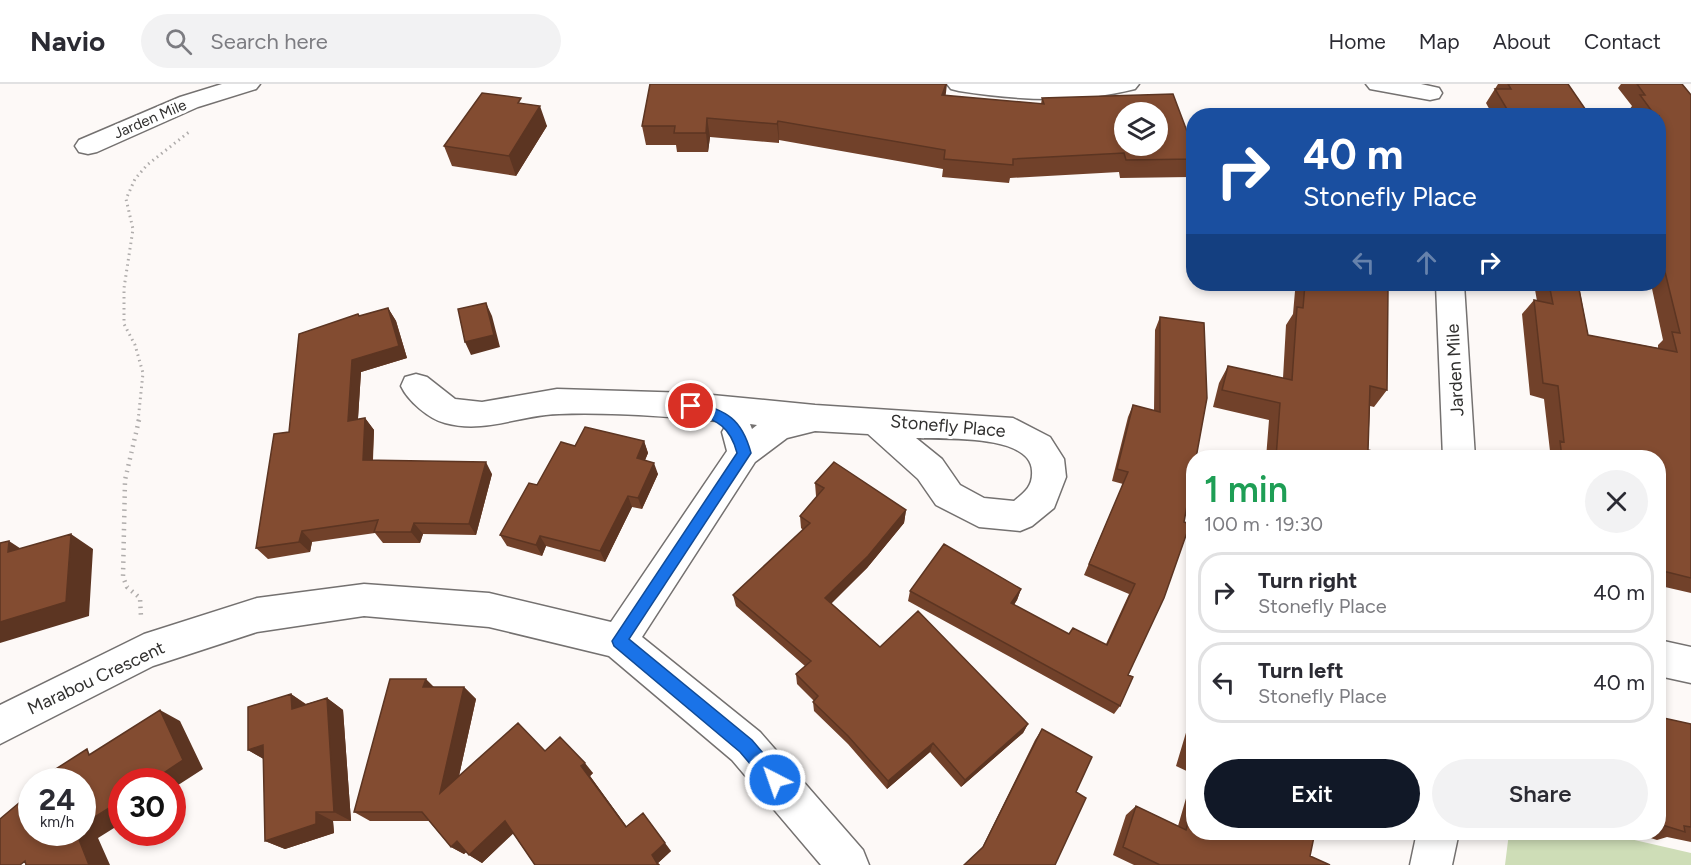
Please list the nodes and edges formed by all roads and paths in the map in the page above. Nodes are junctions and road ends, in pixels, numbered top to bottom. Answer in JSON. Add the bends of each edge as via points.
{"nodes":[{"id":1,"x":248,"y":84,"type":"edge"},
{"id":2,"x":959,"y":84,"type":"edge"},
{"id":3,"x":1128,"y":84,"type":"edge"},
{"id":4,"x":1378,"y":84,"type":"edge"},
{"id":5,"x":1430,"y":97,"type":"edge"},
{"id":6,"x":189,"y":102,"type":"junction"},
{"id":7,"x":88,"y":146,"type":"dead end"},
{"id":8,"x":1450,"y":291,"type":"edge"},
{"id":9,"x":416,"y":386,"type":"dead end"},
{"id":10,"x":691,"y":406,"type":"junction"},
{"id":11,"x":815,"y":418,"type":"junction"},
{"id":12,"x":873,"y":420,"type":"junction"},
{"id":13,"x":1459,"y":450,"type":"edge"},
{"id":14,"x":744,"y":453,"type":"junction"},
{"id":15,"x":619,"y":641,"type":"junction"},
{"id":16,"x":144,"y":651,"type":"junction"},
{"id":17,"x":1666,"y":660,"type":"edge"},
{"id":18,"x":1691,"y":665,"type":"edge"},
{"id":19,"x":0,"y":725,"type":"edge"},
{"id":20,"x":1436,"y":840,"type":"edge"},
{"id":21,"x":848,"y":865,"type":"edge"},
{"id":22,"x":1431,"y":865,"type":"edge"}],
"edges":[{"from":1,"to":6,"type":"street","name":"Jarden Mile"},
{"from":2,"to":3,"type":"street","via":[[1052,92]]},
{"from":4,"to":5,"type":"street"},
{"from":6,"to":7,"type":"street","name":"Jarden Mile"},
{"from":6,"to":16,"type":"path","via":[[200,118],[192,130],[147,165],[126,199],[133,229],[123,324],[135,345],[143,373],[139,418],[125,480],[123,577],[126,587],[140,598]]},
{"from":8,"to":13,"type":"street","name":"Jarden Mile"},
{"from":9,"to":10,"type":"street","name":"Stonefly Place","via":[[447,411],[482,416],[557,401]]},
{"from":10,"to":11,"type":"street","name":"Stonefly Place"},
{"from":10,"to":14,"type":"street","via":[[724,419],[738,433]]},
{"from":11,"to":12,"type":"street","name":"Stonefly Place"},
{"from":11,"to":14,"type":"street","name":"Stonefly Place","via":[[777,428]]},
{"from":12,"to":12,"type":"street","name":"Stonefly Place","via":[[1012,431],[1039,446],[1048,459],[1049,477],[1042,498],[1020,516],[979,512],[948,495],[930,469]]},
{"from":14,"to":15,"type":"street","name":"Stonefly Place"},
{"from":15,"to":16,"type":"street","name":"Marabou Crescent","via":[[489,610],[364,600],[257,615]]},
{"from":15,"to":21,"type":"street","name":"Marabou Crescent","via":[[746,746]]},
{"from":16,"to":19,"type":"street","name":"Marabou Crescent"},
{"from":17,"to":18,"type":"street"},
{"from":20,"to":22,"type":"street"}]}
